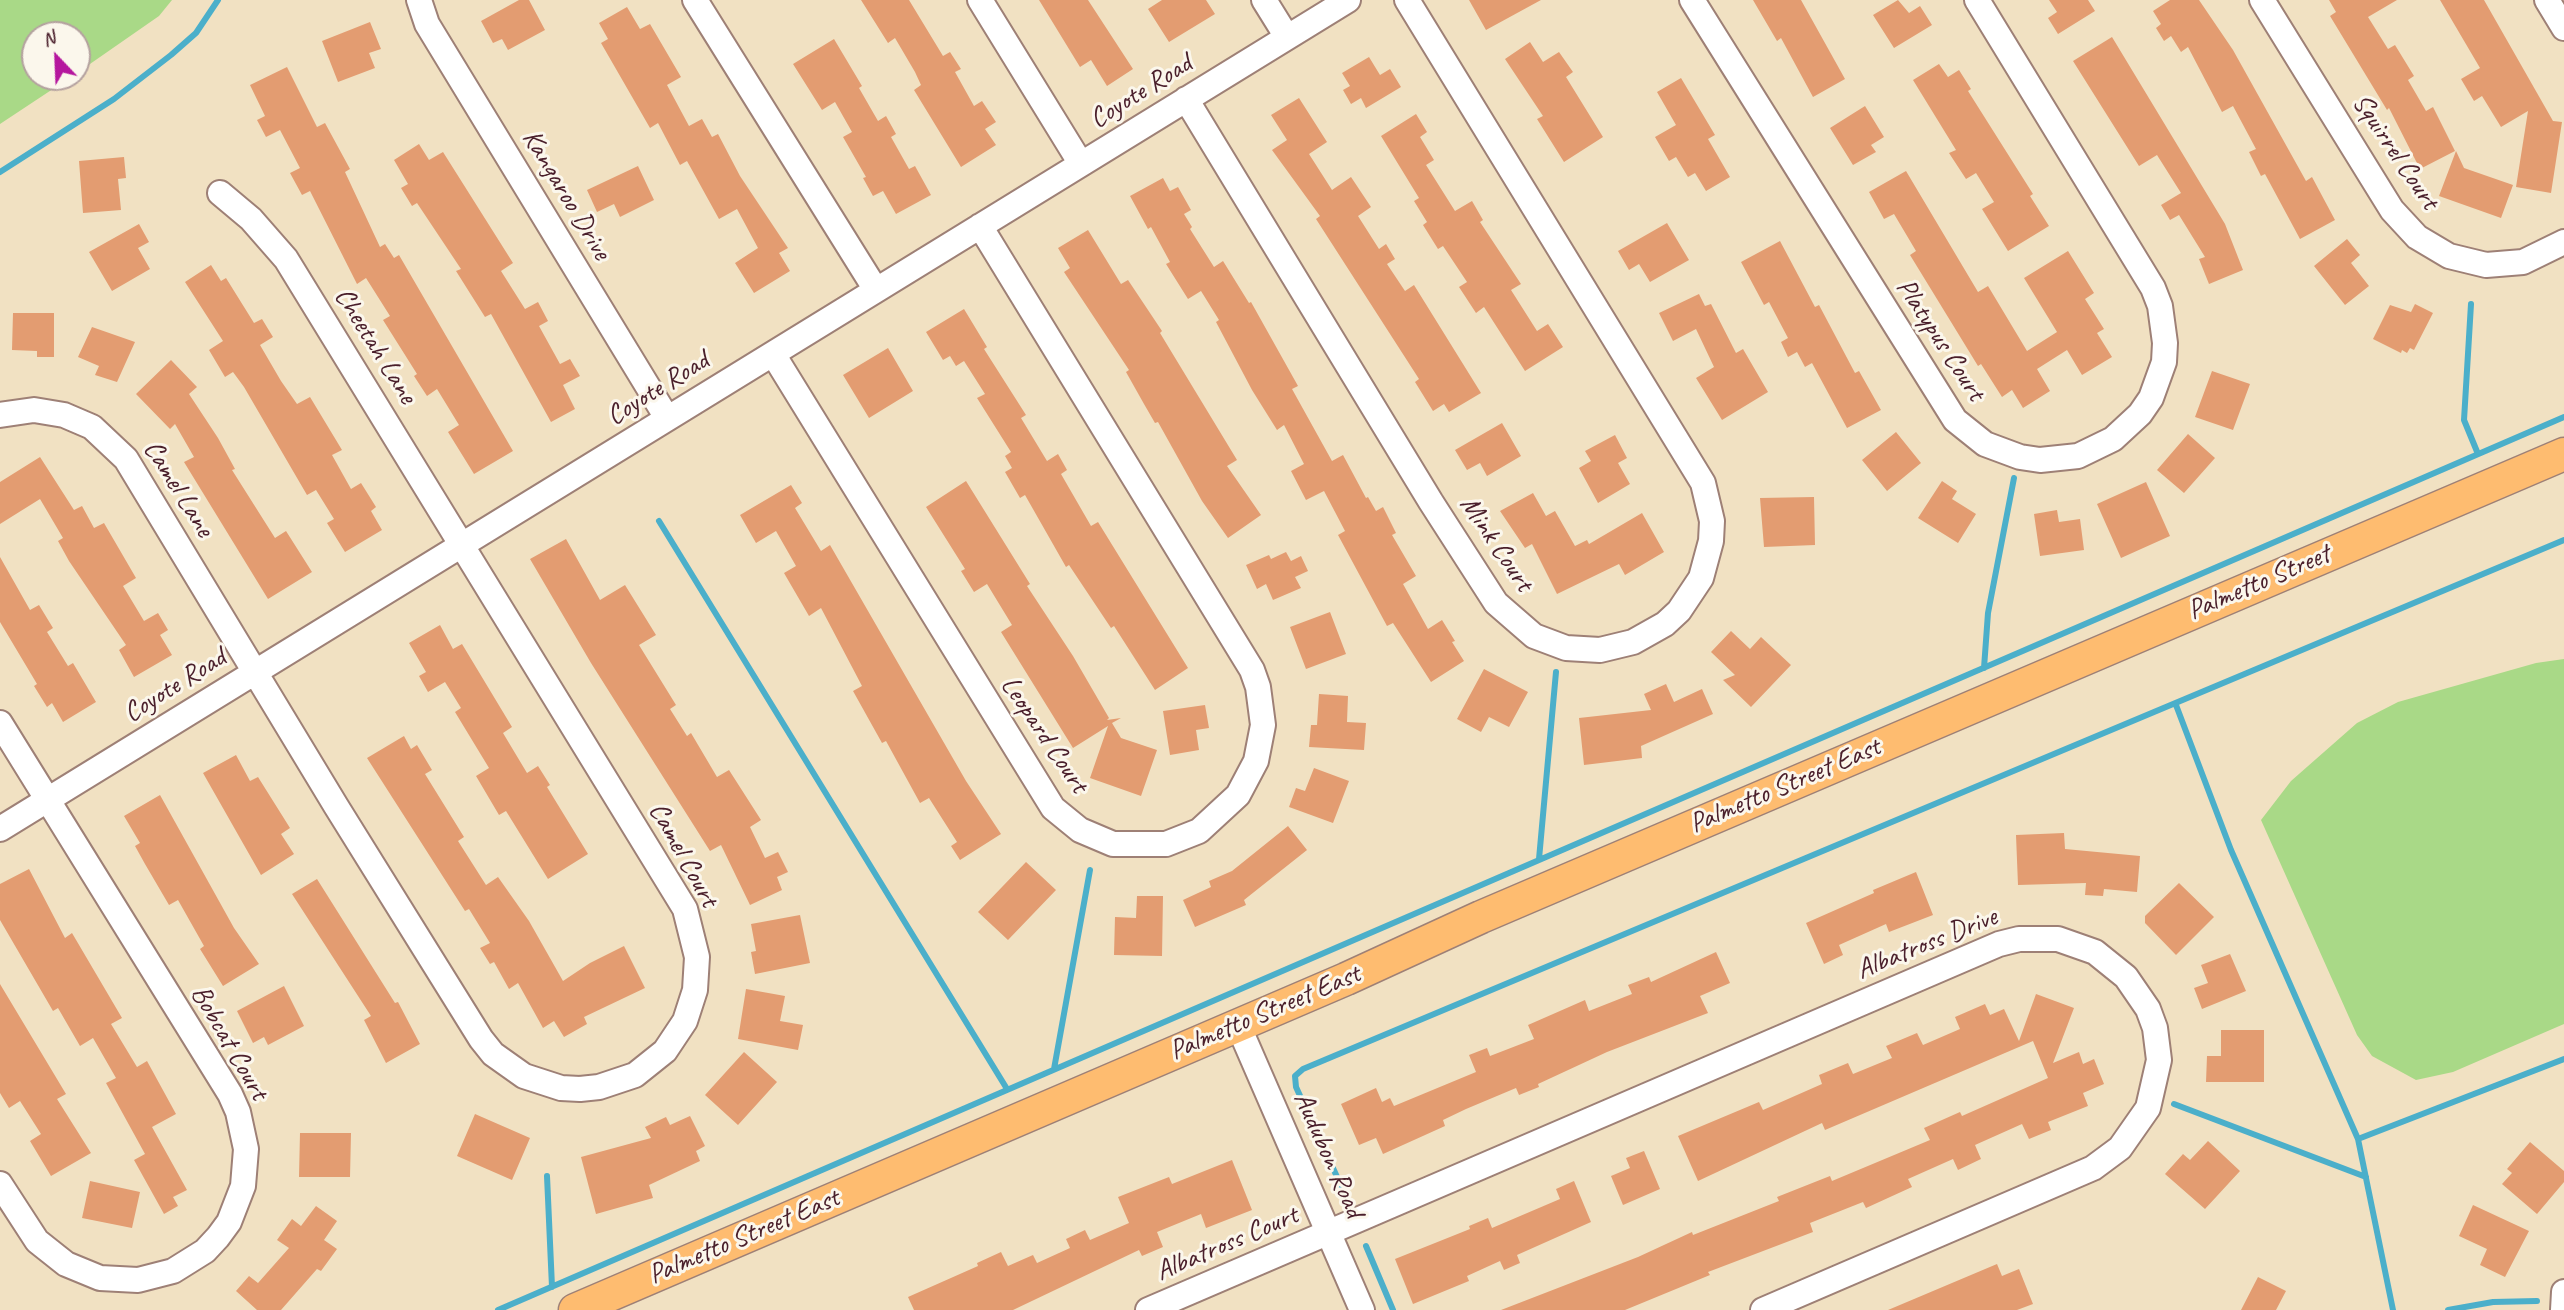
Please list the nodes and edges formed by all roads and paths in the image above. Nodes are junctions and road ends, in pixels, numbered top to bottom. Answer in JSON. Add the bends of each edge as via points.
{"nodes":[{"id":1,"x":419,"y":0,"type":"edge"},
{"id":2,"x":695,"y":0,"type":"edge"},
{"id":3,"x":981,"y":0,"type":"edge"},
{"id":4,"x":1264,"y":0,"type":"edge"},
{"id":5,"x":1348,"y":0,"type":"edge"},
{"id":6,"x":1406,"y":0,"type":"edge"},
{"id":7,"x":1692,"y":0,"type":"edge"},
{"id":8,"x":1977,"y":0,"type":"edge"},
{"id":9,"x":2262,"y":0,"type":"edge"},
{"id":10,"x":2547,"y":0,"type":"edge"},
{"id":11,"x":2564,"y":28,"type":"edge"},
{"id":12,"x":1287,"y":37,"type":"junction"},
{"id":13,"x":1186,"y":100,"type":"junction"},
{"id":14,"x":1081,"y":164,"type":"junction"},
{"id":15,"x":219,"y":193,"type":"dead end"},
{"id":16,"x":980,"y":226,"type":"junction"},
{"id":17,"x":2564,"y":242,"type":"edge"},
{"id":18,"x":876,"y":290,"type":"junction"},
{"id":19,"x":772,"y":354,"type":"junction"},
{"id":20,"x":0,"y":415,"type":"edge"},
{"id":21,"x":667,"y":418,"type":"junction"},
{"id":22,"x":2564,"y":454,"type":"edge"},
{"id":23,"x":462,"y":545,"type":"junction"},
{"id":24,"x":255,"y":671,"type":"junction"},
{"id":25,"x":1955,"y":714,"type":"joint"},
{"id":26,"x":0,"y":723,"type":"edge"},
{"id":27,"x":46,"y":800,"type":"junction"},
{"id":28,"x":0,"y":829,"type":"edge"},
{"id":29,"x":1238,"y":1025,"type":"junction"},
{"id":30,"x":0,"y":1184,"type":"edge"},
{"id":31,"x":1329,"y":1233,"type":"junction"},
{"id":32,"x":2564,"y":1292,"type":"edge"},
{"id":33,"x":575,"y":1310,"type":"edge"},
{"id":34,"x":1149,"y":1310,"type":"edge"},
{"id":35,"x":1362,"y":1310,"type":"edge"},
{"id":36,"x":1763,"y":1310,"type":"edge"},
{"id":37,"x":2563,"y":1310,"type":"edge"}],
"edges":[{"from":1,"to":21,"type":"street","name":"Kangaroo Drive","via":[[427,24]]},
{"from":2,"to":18,"type":"street"},
{"from":3,"to":14,"type":"street"},
{"from":4,"to":12,"type":"street"},
{"from":5,"to":12,"type":"street","name":"Coyote Road"},
{"from":6,"to":13,"type":"street","name":"Mink Court","via":[[1703,483],[1712,531],[1701,579],[1665,624],[1633,642],[1600,650],[1566,648],[1534,636],[1496,603]]},
{"from":7,"to":8,"type":"street","name":"Platypus Court","via":[[1955,420],[1985,444],[2020,457],[2078,456],[2120,433],[2151,398],[2164,362],[2160,306]]},
{"from":9,"to":17,"type":"street","name":"Squirrel Court","via":[[2392,210],[2417,237],[2449,256],[2486,265],[2523,262]]},
{"from":10,"to":11,"type":"street"},
{"from":12,"to":13,"type":"street","name":"Coyote Road"},
{"from":13,"to":14,"type":"street","name":"Coyote Road"},
{"from":14,"to":16,"type":"street","name":"Coyote Road"},
{"from":15,"to":23,"type":"street","name":"Cheetah Lane","via":[[251,219],[286,259]]},
{"from":16,"to":18,"type":"street","name":"Coyote Road"},
{"from":16,"to":19,"type":"street","name":"Leopard Court","via":[[1252,670],[1262,724],[1256,761],[1238,795],[1199,831],[1166,844],[1113,844],[1080,830],[1053,808]]},
{"from":18,"to":19,"type":"street","name":"Coyote Road"},
{"from":19,"to":21,"type":"street","name":"Coyote Road"},
{"from":20,"to":24,"type":"street","name":"Camel Lane","via":[[34,410],[64,415],[93,427],[116,447]]},
{"from":21,"to":23,"type":"street","name":"Coyote Road"},
{"from":22,"to":25,"type":"main road","name":"Palmetto Street"},
{"from":23,"to":24,"type":"street","name":"Coyote Road"},
{"from":23,"to":24,"type":"street","name":"Camel Court","via":[[677,894],[691,924],[697,973],[691,1006],[665,1051],[635,1075],[599,1087],[561,1088],[524,1076],[493,1054]]},
{"from":24,"to":27,"type":"street","name":"Coyote Road"},
{"from":25,"to":29,"type":"main road","name":"Palmetto Street East"},
{"from":26,"to":27,"type":"street"},
{"from":27,"to":28,"type":"street","name":"Coyote Road"},
{"from":27,"to":30,"type":"street","name":"Bobcat Court","via":[[230,1094],[243,1130],[246,1167],[229,1222],[205,1251],[173,1270],[138,1280],[100,1278],[66,1264],[37,1241]]},
{"from":29,"to":31,"type":"street","name":"Audubon Road"},
{"from":29,"to":33,"type":"main road","name":"Palmetto Street East"},
{"from":31,"to":34,"type":"street","name":"Albatross Court"},
{"from":31,"to":35,"type":"street","name":"Audubon Road"},
{"from":31,"to":36,"type":"street","name":"Albatross Drive","via":[[1999,943],[2058,939],[2095,952],[2126,976],[2148,1009],[2159,1060],[2148,1108],[2120,1148],[2093,1168]]},
{"from":32,"to":37,"type":"street"}]}
